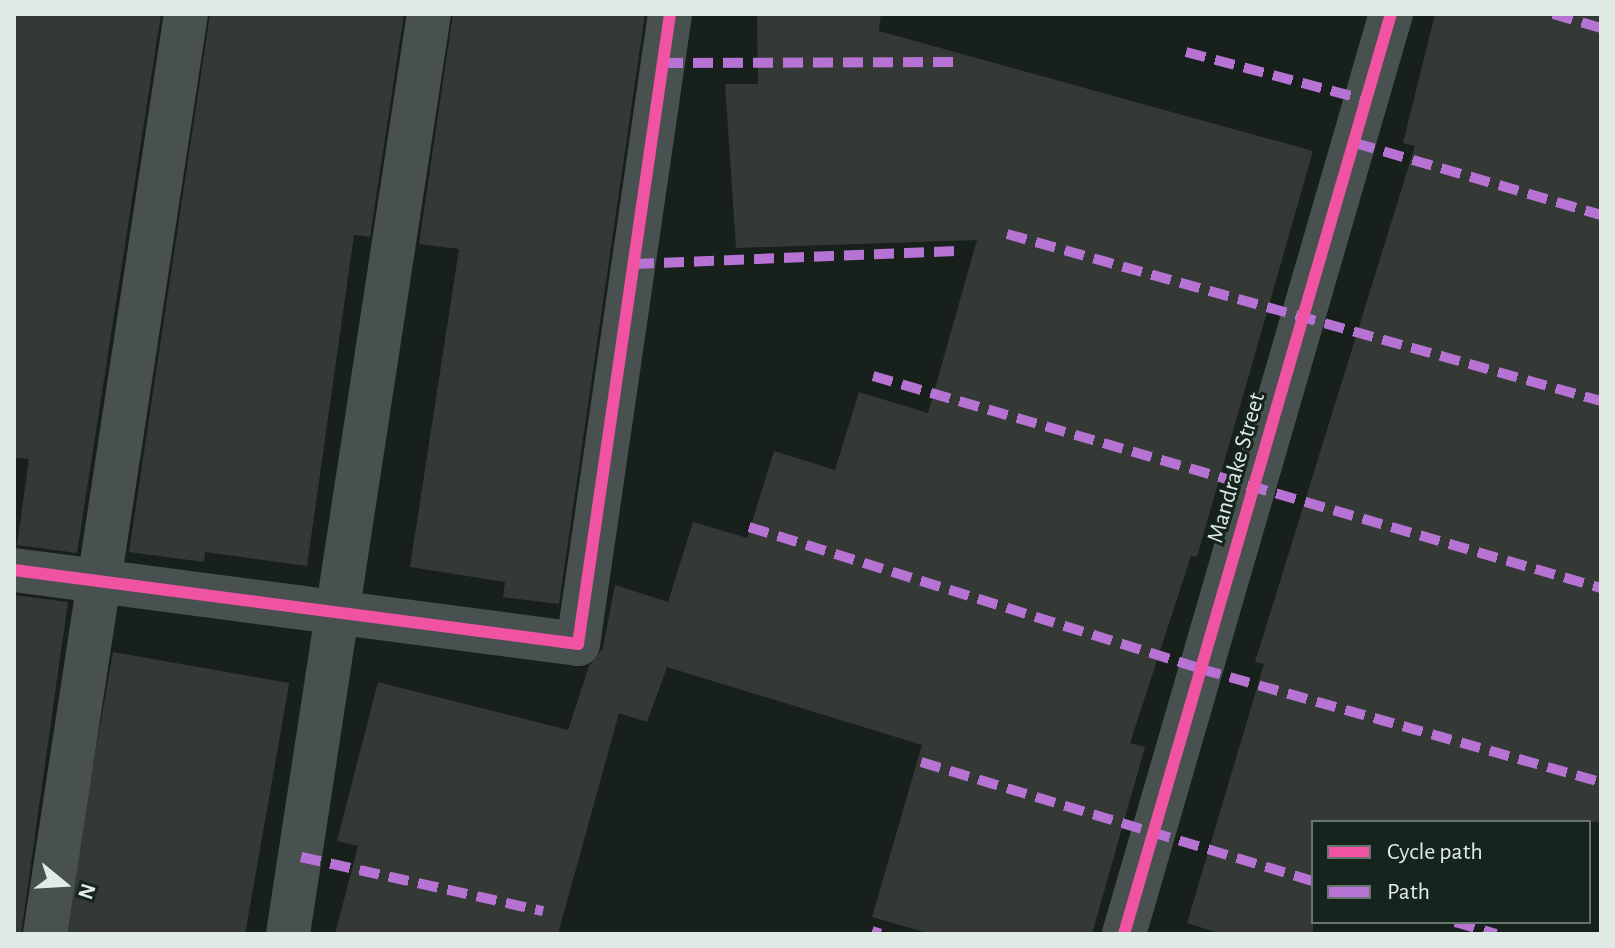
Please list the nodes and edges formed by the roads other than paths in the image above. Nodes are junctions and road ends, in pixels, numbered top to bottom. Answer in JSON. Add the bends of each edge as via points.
{"nodes":[{"id":1,"x":186,"y":14,"type":"edge"},
{"id":2,"x":429,"y":14,"type":"edge"},
{"id":3,"x":670,"y":14,"type":"edge"},
{"id":4,"x":1391,"y":14,"type":"edge"},
{"id":5,"x":14,"y":570,"type":"edge"},
{"id":6,"x":97,"y":581,"type":"junction"},
{"id":7,"x":342,"y":613,"type":"junction"},
{"id":8,"x":45,"y":934,"type":"edge"},
{"id":9,"x":288,"y":934,"type":"edge"},
{"id":10,"x":1124,"y":934,"type":"edge"}],
"edges":[{"from":1,"to":6,"type":"street"},
{"from":2,"to":7,"type":"street"},
{"from":3,"to":7,"type":"street","via":[[578,644]]},
{"from":4,"to":10,"type":"street","name":"Mandrake Street"},
{"from":5,"to":6,"type":"street"},
{"from":6,"to":7,"type":"street"},
{"from":6,"to":8,"type":"street"},
{"from":7,"to":9,"type":"street"}]}
